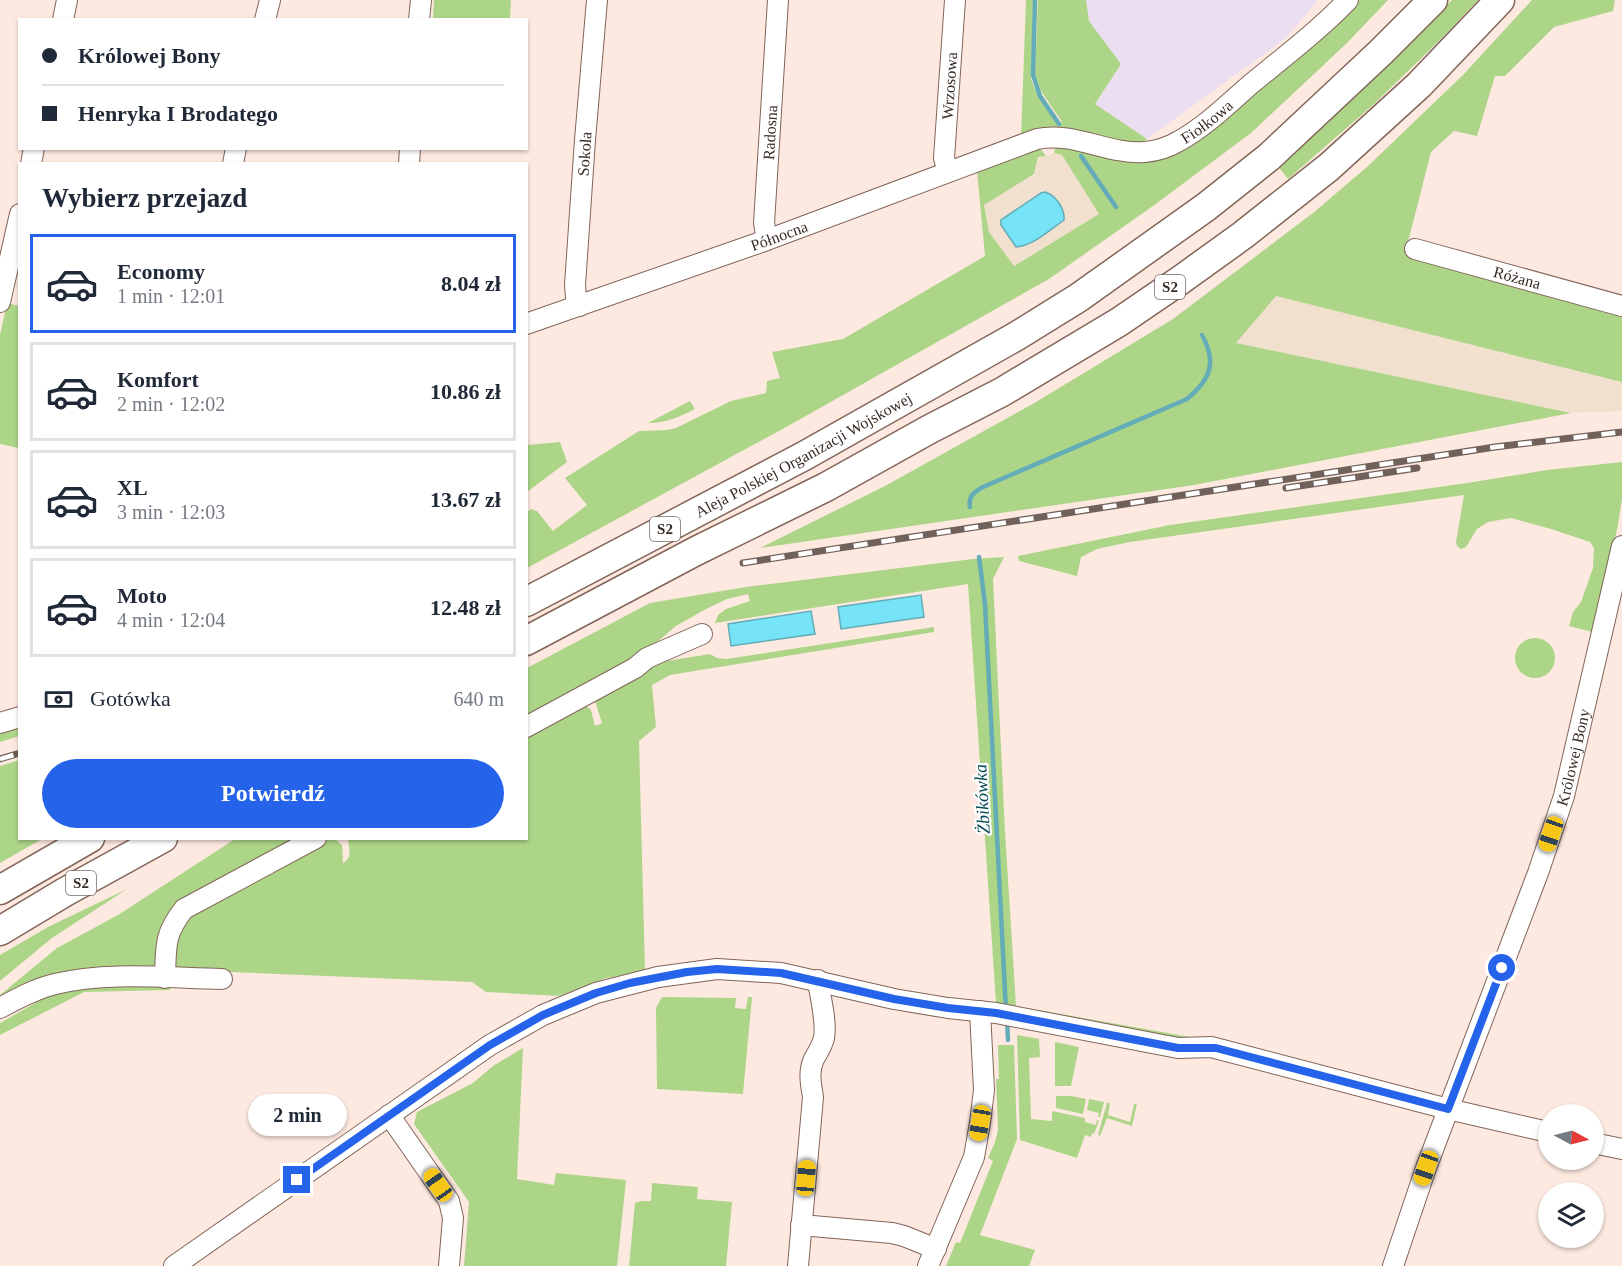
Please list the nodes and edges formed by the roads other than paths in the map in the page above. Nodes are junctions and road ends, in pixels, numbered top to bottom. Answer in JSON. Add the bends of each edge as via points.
{"nodes":[{"id":1,"x":68,"y":0,"type":"edge"},
{"id":2,"x":270,"y":0,"type":"edge"},
{"id":3,"x":421,"y":0,"type":"edge"},
{"id":4,"x":597,"y":0,"type":"edge"},
{"id":5,"x":778,"y":0,"type":"edge"},
{"id":6,"x":956,"y":0,"type":"edge"},
{"id":7,"x":1348,"y":0,"type":"edge"},
{"id":8,"x":1423,"y":0,"type":"edge"},
{"id":9,"x":1433,"y":0,"type":"edge"},
{"id":10,"x":1500,"y":0,"type":"edge"},
{"id":11,"x":64,"y":18,"type":"edge"},
{"id":12,"x":266,"y":18,"type":"edge"},
{"id":13,"x":419,"y":18,"type":"edge"},
{"id":14,"x":1381,"y":52,"type":"junction"},
{"id":15,"x":1032,"y":141,"type":"joint"},
{"id":16,"x":948,"y":172,"type":"junction"},
{"id":17,"x":18,"y":225,"type":"edge"},
{"id":18,"x":767,"y":240,"type":"junction"},
{"id":19,"x":1415,"y":249,"type":"dead end"},
{"id":20,"x":5,"y":294,"type":"edge"},
{"id":21,"x":579,"y":306,"type":"junction"},
{"id":22,"x":1622,"y":306,"type":"edge"},
{"id":23,"x":528,"y":323,"type":"edge"},
{"id":24,"x":1622,"y":546,"type":"edge"},
{"id":25,"x":528,"y":601,"type":"edge"},
{"id":26,"x":702,"y":634,"type":"dead end"},
{"id":27,"x":528,"y":640,"type":"edge"},
{"id":28,"x":18,"y":718,"type":"edge"},
{"id":29,"x":0,"y":723,"type":"edge"},
{"id":30,"x":528,"y":726,"type":"edge"},
{"id":31,"x":87,"y":840,"type":"edge"},
{"id":32,"x":159,"y":840,"type":"edge"},
{"id":33,"x":312,"y":840,"type":"edge"},
{"id":34,"x":0,"y":890,"type":"edge"},
{"id":35,"x":0,"y":931,"type":"edge"},
{"id":36,"x":165,"y":978,"type":"junction"},
{"id":37,"x":222,"y":979,"type":"dead end"},
{"id":38,"x":818,"y":981,"type":"junction"},
{"id":39,"x":0,"y":1008,"type":"edge"},
{"id":40,"x":988,"y":1012,"type":"junction"},
{"id":41,"x":1448,"y":1109,"type":"junction"},
{"id":42,"x":388,"y":1115,"type":"junction"},
{"id":43,"x":1538,"y":1130,"type":"edge"},
{"id":44,"x":1604,"y":1145,"type":"edge"},
{"id":45,"x":1622,"y":1149,"type":"edge"},
{"id":46,"x":801,"y":1225,"type":"junction"},
{"id":47,"x":932,"y":1257,"type":"edge"},
{"id":48,"x":184,"y":1263,"type":"edge"},
{"id":49,"x":449,"y":1266,"type":"edge"},
{"id":50,"x":798,"y":1266,"type":"edge"},
{"id":51,"x":1393,"y":1266,"type":"edge"}],
"edges":[{"from":1,"to":11,"type":"street"},
{"from":2,"to":12,"type":"street"},
{"from":3,"to":13,"type":"street"},
{"from":4,"to":21,"type":"street","name":"Sokola","via":[[575,285]]},
{"from":5,"to":18,"type":"street","name":"Radosna","via":[[764,223]]},
{"from":6,"to":16,"type":"street","name":"Wrzosowa","via":[[945,158]]},
{"from":7,"to":15,"type":"street","name":"Fiołkowa","via":[[1209,120],[1169,146],[1141,152],[1070,139]]},
{"from":8,"to":14,"type":"highway"},
{"from":9,"to":14,"type":"highway","number":"S2"},
{"from":10,"to":27,"type":"highway","name":"Aleja Polskiej Organizacji Wojskowej","number":"S2","via":[[1419,85],[1329,167],[1252,228],[1119,322],[1002,392],[826,487]]},
{"from":14,"to":25,"type":"highway","name":"Aleja Polskiej Organizacji Wojskowej","number":"S2","via":[[1269,157],[1078,298],[1015,338],[804,456]]},
{"from":15,"to":16,"type":"street","name":"Północna"},
{"from":16,"to":18,"type":"street","name":"Północna"},
{"from":17,"to":20,"type":"street"},
{"from":18,"to":21,"type":"street","name":"Północna"},
{"from":19,"to":22,"type":"street","name":"Różana"},
{"from":21,"to":23,"type":"street","name":"Północna"},
{"from":24,"to":41,"type":"street","name":"Królowej Bony","via":[[1564,796]]},
{"from":26,"to":30,"type":"street","via":[[647,657],[635,668]]},
{"from":28,"to":29,"type":"street"},
{"from":31,"to":34,"type":"highway","number":"S2"},
{"from":32,"to":35,"type":"highway","number":"S2"},
{"from":33,"to":36,"type":"street","via":[[184,909],[174,921],[167,941]]},
{"from":36,"to":37,"type":"street"},
{"from":36,"to":39,"type":"street","via":[[111,976],[56,984]]},
{"from":38,"to":40,"type":"street","via":[[894,999]]},
{"from":38,"to":42,"type":"street","via":[[781,973],[717,969],[658,976],[596,993],[543,1015],[490,1045]]},
{"from":38,"to":46,"type":"street","via":[[824,1035],[811,1070],[813,1097]]},
{"from":40,"to":41,"type":"street","via":[[1178,1048],[1216,1048]]},
{"from":40,"to":47,"type":"street","via":[[984,1090],[974,1157]]},
{"from":41,"to":43,"type":"street"},
{"from":41,"to":51,"type":"street","name":"Królowej Bony"},
{"from":42,"to":48,"type":"street"},
{"from":42,"to":49,"type":"street","via":[[449,1201],[453,1218]]},
{"from":44,"to":45,"type":"street"},
{"from":46,"to":47,"type":"street","via":[[892,1233],[904,1236]]},
{"from":46,"to":50,"type":"street"}]}
